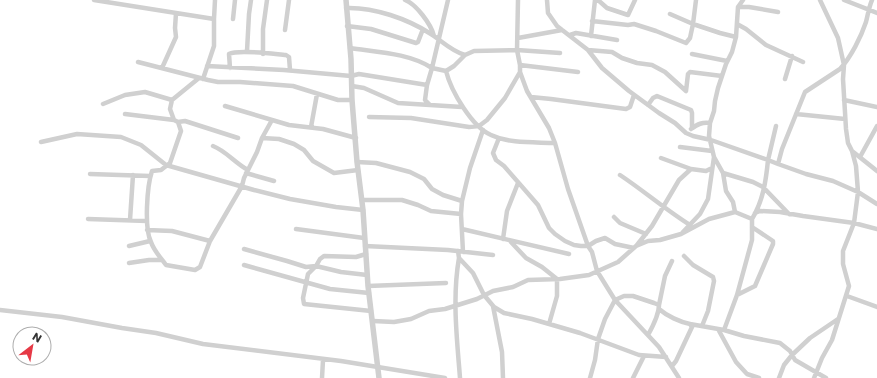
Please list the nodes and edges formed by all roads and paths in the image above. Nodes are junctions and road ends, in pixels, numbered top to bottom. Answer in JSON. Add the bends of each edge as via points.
{"nodes":[{"id":1,"x":94,"y":0,"type":"edge"},
{"id":2,"x":215,"y":0,"type":"edge"},
{"id":3,"x":235,"y":0,"type":"edge"},
{"id":4,"x":251,"y":0,"type":"edge"},
{"id":5,"x":267,"y":0,"type":"edge"},
{"id":6,"x":289,"y":0,"type":"edge"},
{"id":7,"x":346,"y":0,"type":"edge"},
{"id":8,"x":405,"y":0,"type":"edge"},
{"id":9,"x":448,"y":0,"type":"edge"},
{"id":10,"x":518,"y":0,"type":"edge"},
{"id":11,"x":547,"y":0,"type":"edge"},
{"id":12,"x":596,"y":0,"type":"edge"},
{"id":13,"x":635,"y":0,"type":"edge"},
{"id":14,"x":696,"y":0,"type":"edge"},
{"id":15,"x":743,"y":0,"type":"edge"},
{"id":16,"x":820,"y":0,"type":"edge"},
{"id":17,"x":844,"y":0,"type":"edge"},
{"id":18,"x":872,"y":0,"type":"edge"},
{"id":19,"x":738,"y":7,"type":"junction"},
{"id":20,"x":346,"y":8,"type":"junction"},
{"id":21,"x":868,"y":10,"type":"junction"},
{"id":22,"x":778,"y":12,"type":"dead end"},
{"id":23,"x":176,"y":13,"type":"junction"},
{"id":24,"x":877,"y":13,"type":"edge"},
{"id":25,"x":670,"y":14,"type":"dead end"},
{"id":26,"x":214,"y":19,"type":"junction"},
{"id":27,"x":233,"y":19,"type":"dead end"},
{"id":28,"x":592,"y":21,"type":"junction"},
{"id":29,"x":693,"y":24,"type":"junction"},
{"id":30,"x":737,"y":24,"type":"junction"},
{"id":31,"x":348,"y":26,"type":"junction"},
{"id":32,"x":423,"y":29,"type":"junction"},
{"id":33,"x":285,"y":30,"type":"dead end"},
{"id":34,"x":562,"y":30,"type":"junction"},
{"id":35,"x":434,"y":36,"type":"junction"},
{"id":36,"x":570,"y":36,"type":"junction"},
{"id":37,"x":591,"y":36,"type":"junction"},
{"id":38,"x":736,"y":37,"type":"junction"},
{"id":39,"x":518,"y":38,"type":"junction"},
{"id":40,"x":439,"y":40,"type":"junction"},
{"id":41,"x":617,"y":40,"type":"dead end"},
{"id":42,"x":350,"y":48,"type":"junction"},
{"id":43,"x":517,"y":50,"type":"junction"},
{"id":44,"x":588,"y":50,"type":"junction"},
{"id":45,"x":247,"y":51,"type":"junction"},
{"id":46,"x":560,"y":53,"type":"dead end"},
{"id":47,"x":263,"y":54,"type":"junction"},
{"id":48,"x":692,"y":54,"type":"dead end"},
{"id":49,"x":465,"y":55,"type":"junction"},
{"id":50,"x":792,"y":56,"type":"junction"},
{"id":51,"x":727,"y":61,"type":"junction"},
{"id":52,"x":138,"y":62,"type":"dead end"},
{"id":53,"x":803,"y":62,"type":"dead end"},
{"id":54,"x":520,"y":65,"type":"junction"},
{"id":55,"x":844,"y":65,"type":"junction"},
{"id":56,"x":207,"y":66,"type":"junction"},
{"id":57,"x":162,"y":68,"type":"junction"},
{"id":58,"x":230,"y":68,"type":"junction"},
{"id":59,"x":432,"y":68,"type":"junction"},
{"id":60,"x":290,"y":70,"type":"junction"},
{"id":61,"x":446,"y":71,"type":"junction"},
{"id":62,"x":520,"y":72,"type":"junction"},
{"id":63,"x":578,"y":72,"type":"dead end"},
{"id":64,"x":351,"y":76,"type":"junction"},
{"id":65,"x":722,"y":76,"type":"junction"},
{"id":66,"x":201,"y":79,"type":"junction"},
{"id":67,"x":785,"y":79,"type":"dead end"},
{"id":68,"x":427,"y":85,"type":"junction"},
{"id":69,"x":352,"y":86,"type":"junction"},
{"id":70,"x":318,"y":94,"type":"junction"},
{"id":71,"x":634,"y":95,"type":"junction"},
{"id":72,"x":531,"y":97,"type":"junction"},
{"id":73,"x":172,"y":100,"type":"junction"},
{"id":74,"x":352,"y":100,"type":"junction"},
{"id":75,"x":844,"y":100,"type":"junction"},
{"id":76,"x":103,"y":104,"type":"dead end"},
{"id":77,"x":430,"y":105,"type":"junction"},
{"id":78,"x":648,"y":105,"type":"junction"},
{"id":79,"x":225,"y":106,"type":"dead end"},
{"id":80,"x":877,"y":106,"type":"edge"},
{"id":81,"x":462,"y":107,"type":"junction"},
{"id":82,"x":125,"y":114,"type":"dead end"},
{"id":83,"x":796,"y":114,"type":"junction"},
{"id":84,"x":369,"y":117,"type":"dead end"},
{"id":85,"x":845,"y":119,"type":"junction"},
{"id":86,"x":272,"y":120,"type":"junction"},
{"id":87,"x":176,"y":121,"type":"junction"},
{"id":88,"x":710,"y":123,"type":"junction"},
{"id":89,"x":776,"y":126,"type":"dead end"},
{"id":90,"x":877,"y":126,"type":"edge"},
{"id":91,"x":311,"y":127,"type":"junction"},
{"id":92,"x":481,"y":128,"type":"junction"},
{"id":93,"x":692,"y":128,"type":"junction"},
{"id":94,"x":686,"y":133,"type":"junction"},
{"id":95,"x":238,"y":138,"type":"dead end"},
{"id":96,"x":262,"y":138,"type":"junction"},
{"id":97,"x":356,"y":138,"type":"junction"},
{"id":98,"x":499,"y":138,"type":"junction"},
{"id":99,"x":711,"y":140,"type":"junction"},
{"id":100,"x":41,"y":142,"type":"dead end"},
{"id":101,"x":555,"y":143,"type":"junction"},
{"id":102,"x":213,"y":146,"type":"dead end"},
{"id":103,"x":680,"y":147,"type":"dead end"},
{"id":104,"x":852,"y":150,"type":"junction"},
{"id":105,"x":712,"y":151,"type":"junction"},
{"id":106,"x":714,"y":157,"type":"junction"},
{"id":107,"x":860,"y":157,"type":"junction"},
{"id":108,"x":661,"y":158,"type":"dead end"},
{"id":109,"x":768,"y":160,"type":"junction"},
{"id":110,"x":357,"y":162,"type":"junction"},
{"id":111,"x":778,"y":164,"type":"junction"},
{"id":112,"x":166,"y":165,"type":"junction"},
{"id":113,"x":712,"y":168,"type":"junction"},
{"id":114,"x":691,"y":169,"type":"junction"},
{"id":115,"x":358,"y":170,"type":"junction"},
{"id":116,"x":877,"y":171,"type":"edge"},
{"id":117,"x":247,"y":172,"type":"junction"},
{"id":118,"x":723,"y":173,"type":"junction"},
{"id":119,"x":90,"y":174,"type":"dead end"},
{"id":120,"x":133,"y":175,"type":"junction"},
{"id":121,"x":620,"y":175,"type":"dead end"},
{"id":122,"x":150,"y":176,"type":"junction"},
{"id":123,"x":274,"y":181,"type":"dead end"},
{"id":124,"x":518,"y":183,"type":"junction"},
{"id":125,"x":242,"y":186,"type":"junction"},
{"id":126,"x":763,"y":187,"type":"junction"},
{"id":127,"x":858,"y":192,"type":"junction"},
{"id":128,"x":362,"y":200,"type":"junction"},
{"id":129,"x":462,"y":201,"type":"junction"},
{"id":130,"x":877,"y":204,"type":"edge"},
{"id":131,"x":664,"y":207,"type":"junction"},
{"id":132,"x":363,"y":210,"type":"junction"},
{"id":133,"x":735,"y":212,"type":"junction"},
{"id":134,"x":755,"y":213,"type":"junction"},
{"id":135,"x":461,"y":214,"type":"junction"},
{"id":136,"x":789,"y":214,"type":"junction"},
{"id":137,"x":614,"y":217,"type":"dead end"},
{"id":138,"x":88,"y":219,"type":"dead end"},
{"id":139,"x":752,"y":219,"type":"junction"},
{"id":140,"x":130,"y":220,"type":"junction"},
{"id":141,"x":147,"y":221,"type":"junction"},
{"id":142,"x":854,"y":223,"type":"junction"},
{"id":143,"x":690,"y":225,"type":"junction"},
{"id":144,"x":752,"y":228,"type":"junction"},
{"id":145,"x":296,"y":229,"type":"dead end"},
{"id":146,"x":462,"y":229,"type":"junction"},
{"id":147,"x":877,"y":229,"type":"edge"},
{"id":148,"x":147,"y":230,"type":"junction"},
{"id":149,"x":646,"y":234,"type":"junction"},
{"id":150,"x":681,"y":234,"type":"junction"},
{"id":151,"x":364,"y":238,"type":"junction"},
{"id":152,"x":506,"y":240,"type":"junction"},
{"id":153,"x":150,"y":241,"type":"junction"},
{"id":154,"x":210,"y":241,"type":"junction"},
{"id":155,"x":129,"y":246,"type":"dead end"},
{"id":156,"x":365,"y":246,"type":"junction"},
{"id":157,"x":588,"y":246,"type":"junction"},
{"id":158,"x":635,"y":247,"type":"junction"},
{"id":159,"x":244,"y":249,"type":"dead end"},
{"id":160,"x":461,"y":251,"type":"junction"},
{"id":161,"x":366,"y":254,"type":"junction"},
{"id":162,"x":569,"y":254,"type":"dead end"},
{"id":163,"x":493,"y":255,"type":"dead end"},
{"id":164,"x":684,"y":256,"type":"dead end"},
{"id":165,"x":459,"y":258,"type":"junction"},
{"id":166,"x":162,"y":260,"type":"junction"},
{"id":167,"x":672,"y":261,"type":"dead end"},
{"id":168,"x":130,"y":263,"type":"dead end"},
{"id":169,"x":244,"y":265,"type":"dead end"},
{"id":170,"x":316,"y":266,"type":"junction"},
{"id":171,"x":597,"y":271,"type":"junction"},
{"id":172,"x":367,"y":275,"type":"junction"},
{"id":173,"x":557,"y":279,"type":"junction"},
{"id":174,"x":306,"y":282,"type":"junction"},
{"id":175,"x":446,"y":283,"type":"dead end"},
{"id":176,"x":368,"y":286,"type":"junction"},
{"id":177,"x":369,"y":293,"type":"junction"},
{"id":178,"x":484,"y":295,"type":"junction"},
{"id":179,"x":737,"y":295,"type":"junction"},
{"id":180,"x":847,"y":296,"type":"junction"},
{"id":181,"x":616,"y":300,"type":"junction"},
{"id":182,"x":492,"y":304,"type":"junction"},
{"id":183,"x":456,"y":305,"type":"junction"},
{"id":184,"x":659,"y":307,"type":"junction"},
{"id":185,"x":877,"y":307,"type":"edge"},
{"id":186,"x":0,"y":310,"type":"edge"},
{"id":187,"x":371,"y":311,"type":"junction"},
{"id":188,"x":838,"y":319,"type":"junction"},
{"id":189,"x":373,"y":321,"type":"junction"},
{"id":190,"x":549,"y":324,"type":"junction"},
{"id":191,"x":690,"y":324,"type":"junction"},
{"id":192,"x":702,"y":326,"type":"junction"},
{"id":193,"x":718,"y":328,"type":"junction"},
{"id":194,"x":724,"y":330,"type":"junction"},
{"id":195,"x":648,"y":335,"type":"junction"},
{"id":196,"x":598,"y":339,"type":"junction"},
{"id":197,"x":792,"y":355,"type":"junction"},
{"id":198,"x":644,"y":356,"type":"junction"},
{"id":199,"x":666,"y":357,"type":"junction"},
{"id":200,"x":324,"y":360,"type":"junction"},
{"id":201,"x":672,"y":366,"type":"junction"},
{"id":202,"x":378,"y":367,"type":"junction"},
{"id":203,"x":815,"y":372,"type":"junction"},
{"id":204,"x":322,"y":378,"type":"edge"},
{"id":205,"x":379,"y":378,"type":"edge"},
{"id":206,"x":445,"y":378,"type":"edge"},
{"id":207,"x":460,"y":378,"type":"edge"},
{"id":208,"x":503,"y":378,"type":"edge"},
{"id":209,"x":590,"y":378,"type":"edge"},
{"id":210,"x":633,"y":378,"type":"edge"},
{"id":211,"x":679,"y":378,"type":"edge"},
{"id":212,"x":759,"y":378,"type":"edge"},
{"id":213,"x":779,"y":378,"type":"edge"},
{"id":214,"x":814,"y":378,"type":"edge"},
{"id":215,"x":826,"y":378,"type":"edge"}],
"edges":[{"from":1,"to":23,"type":"street"},
{"from":2,"to":26,"type":"street"},
{"from":3,"to":27,"type":"street"},
{"from":4,"to":45,"type":"street"},
{"from":5,"to":47,"type":"street"},
{"from":6,"to":33,"type":"street"},
{"from":7,"to":20,"type":"street"},
{"from":8,"to":35,"type":"street","via":[[418,9]]},
{"from":9,"to":40,"type":"street"},
{"from":10,"to":39,"type":"street"},
{"from":11,"to":34,"type":"street","via":[[548,13]]},
{"from":12,"to":13,"type":"street","via":[[607,8],[628,15]]},
{"from":12,"to":28,"type":"street"},
{"from":14,"to":29,"type":"street"},
{"from":15,"to":19,"type":"street"},
{"from":16,"to":55,"type":"street","via":[[838,38]]},
{"from":17,"to":21,"type":"street"},
{"from":18,"to":21,"type":"street"},
{"from":19,"to":22,"type":"street"},
{"from":19,"to":30,"type":"street"},
{"from":20,"to":31,"type":"street"},
{"from":20,"to":32,"type":"street","via":[[384,14]]},
{"from":21,"to":24,"type":"street"},
{"from":21,"to":55,"type":"street","via":[[855,48]]},
{"from":23,"to":26,"type":"street"},
{"from":23,"to":57,"type":"street","via":[[176,37]]},
{"from":25,"to":29,"type":"street"},
{"from":26,"to":56,"type":"street","via":[[214,46]]},
{"from":28,"to":29,"type":"street","via":[[634,24],[686,43],[690,38]]},
{"from":28,"to":37,"type":"street"},
{"from":29,"to":38,"type":"street"},
{"from":30,"to":38,"type":"street"},
{"from":30,"to":50,"type":"street","via":[[766,45]]},
{"from":31,"to":32,"type":"street","via":[[372,29],[416,43]]},
{"from":31,"to":42,"type":"street"},
{"from":32,"to":35,"type":"street"},
{"from":34,"to":36,"type":"street"},
{"from":34,"to":39,"type":"street"},
{"from":35,"to":40,"type":"street"},
{"from":36,"to":37,"type":"street","via":[[576,33]]},
{"from":36,"to":44,"type":"street"},
{"from":37,"to":41,"type":"street"},
{"from":38,"to":51,"type":"street"},
{"from":39,"to":43,"type":"street"},
{"from":40,"to":49,"type":"street"},
{"from":40,"to":59,"type":"street"},
{"from":42,"to":59,"type":"street","via":[[396,55]]},
{"from":42,"to":64,"type":"street"},
{"from":43,"to":46,"type":"street"},
{"from":43,"to":49,"type":"street","via":[[474,51]]},
{"from":43,"to":54,"type":"street"},
{"from":44,"to":65,"type":"street","via":[[612,52],[637,63],[652,65],[665,72],[686,91],[690,72]]},
{"from":44,"to":71,"type":"street","via":[[602,68]]},
{"from":45,"to":47,"type":"street"},
{"from":45,"to":58,"type":"street","via":[[230,54]]},
{"from":47,"to":60,"type":"street","via":[[286,55],[289,57]]},
{"from":48,"to":51,"type":"street"},
{"from":49,"to":61,"type":"street"},
{"from":50,"to":53,"type":"street"},
{"from":50,"to":67,"type":"street"},
{"from":51,"to":65,"type":"street"},
{"from":52,"to":57,"type":"street"},
{"from":54,"to":62,"type":"street"},
{"from":54,"to":63,"type":"street"},
{"from":55,"to":75,"type":"street"},
{"from":55,"to":83,"type":"street","via":[[805,92]]},
{"from":56,"to":58,"type":"street"},
{"from":56,"to":66,"type":"street"},
{"from":57,"to":66,"type":"street"},
{"from":58,"to":60,"type":"street"},
{"from":59,"to":61,"type":"street"},
{"from":59,"to":68,"type":"street"},
{"from":60,"to":64,"type":"street"},
{"from":61,"to":81,"type":"street"},
{"from":62,"to":72,"type":"street"},
{"from":62,"to":92,"type":"street","via":[[505,98]]},
{"from":64,"to":68,"type":"street","via":[[359,74]]},
{"from":64,"to":69,"type":"street"},
{"from":65,"to":88,"type":"street"},
{"from":66,"to":70,"type":"street","via":[[293,86]]},
{"from":66,"to":73,"type":"street"},
{"from":68,"to":77,"type":"street","via":[[425,100]]},
{"from":69,"to":74,"type":"street"},
{"from":69,"to":77,"type":"street","via":[[364,88],[398,104]]},
{"from":70,"to":74,"type":"street","via":[[338,100]]},
{"from":70,"to":91,"type":"street"},
{"from":71,"to":72,"type":"street","via":[[630,107],[626,109]]},
{"from":71,"to":78,"type":"street"},
{"from":72,"to":101,"type":"street"},
{"from":73,"to":76,"type":"street","via":[[145,92],[125,95]]},
{"from":73,"to":87,"type":"street","via":[[170,109]]},
{"from":74,"to":97,"type":"street"},
{"from":75,"to":80,"type":"street"},
{"from":75,"to":85,"type":"street"},
{"from":77,"to":81,"type":"street"},
{"from":78,"to":93,"type":"street","via":[[657,96],[691,110]]},
{"from":78,"to":94,"type":"street"},
{"from":79,"to":86,"type":"street"},
{"from":81,"to":92,"type":"street"},
{"from":82,"to":87,"type":"street"},
{"from":83,"to":85,"type":"street"},
{"from":83,"to":111,"type":"street"},
{"from":84,"to":92,"type":"street","via":[[411,118]]},
{"from":85,"to":104,"type":"street","via":[[848,143]]},
{"from":86,"to":91,"type":"street"},
{"from":86,"to":96,"type":"street"},
{"from":87,"to":95,"type":"street","via":[[185,121]]},
{"from":87,"to":112,"type":"street","via":[[181,131],[170,162]]},
{"from":88,"to":93,"type":"street","via":[[704,122]]},
{"from":88,"to":99,"type":"street"},
{"from":89,"to":109,"type":"street"},
{"from":90,"to":107,"type":"street"},
{"from":91,"to":97,"type":"street"},
{"from":92,"to":98,"type":"street"},
{"from":92,"to":129,"type":"street"},
{"from":93,"to":94,"type":"street"},
{"from":94,"to":99,"type":"street"},
{"from":96,"to":115,"type":"street","via":[[294,144],[304,150],[313,161],[334,173]]},
{"from":96,"to":117,"type":"street"},
{"from":97,"to":110,"type":"street"},
{"from":98,"to":101,"type":"street"},
{"from":98,"to":124,"type":"street","via":[[493,153],[496,160]]},
{"from":99,"to":105,"type":"street"},
{"from":99,"to":109,"type":"street"},
{"from":100,"to":112,"type":"street","via":[[77,134],[121,137],[141,145]]},
{"from":101,"to":157,"type":"street"},
{"from":102,"to":117,"type":"street","via":[[221,149]]},
{"from":103,"to":105,"type":"street"},
{"from":104,"to":107,"type":"street"},
{"from":104,"to":127,"type":"street"},
{"from":105,"to":106,"type":"street"},
{"from":106,"to":113,"type":"street"},
{"from":106,"to":118,"type":"street"},
{"from":107,"to":116,"type":"street"},
{"from":108,"to":114,"type":"street"},
{"from":109,"to":111,"type":"street"},
{"from":109,"to":126,"type":"street"},
{"from":110,"to":115,"type":"street"},
{"from":110,"to":129,"type":"street","via":[[376,163],[410,172],[424,178],[432,188],[443,195]]},
{"from":111,"to":127,"type":"street","via":[[833,181]]},
{"from":112,"to":122,"type":"street","via":[[161,170],[152,171]]},
{"from":112,"to":125,"type":"street"},
{"from":113,"to":114,"type":"street","via":[[706,171]]},
{"from":113,"to":143,"type":"street","via":[[708,199]]},
{"from":114,"to":131,"type":"street","via":[[679,180]]},
{"from":115,"to":128,"type":"street"},
{"from":117,"to":123,"type":"street"},
{"from":117,"to":125,"type":"street"},
{"from":118,"to":126,"type":"street"},
{"from":118,"to":133,"type":"street","via":[[726,191],[733,202]]},
{"from":119,"to":120,"type":"street"},
{"from":120,"to":122,"type":"street"},
{"from":120,"to":140,"type":"street"},
{"from":121,"to":131,"type":"street"},
{"from":122,"to":141,"type":"street"},
{"from":124,"to":152,"type":"street","via":[[507,211]]},
{"from":124,"to":157,"type":"street","via":[[538,205],[549,228],[555,234],[574,245]]},
{"from":125,"to":132,"type":"street","via":[[290,199]]},
{"from":125,"to":154,"type":"street"},
{"from":126,"to":134,"type":"street","via":[[762,198]]},
{"from":126,"to":136,"type":"street"},
{"from":127,"to":130,"type":"street"},
{"from":127,"to":142,"type":"street"},
{"from":128,"to":132,"type":"street"},
{"from":128,"to":135,"type":"street","via":[[402,200],[431,211]]},
{"from":129,"to":135,"type":"street"},
{"from":131,"to":143,"type":"street"},
{"from":131,"to":149,"type":"street"},
{"from":132,"to":151,"type":"street"},
{"from":133,"to":139,"type":"street"},
{"from":133,"to":150,"type":"street","via":[[709,219]]},
{"from":134,"to":136,"type":"street","via":[[770,211]]},
{"from":134,"to":139,"type":"street"},
{"from":135,"to":146,"type":"street"},
{"from":136,"to":142,"type":"street"},
{"from":137,"to":149,"type":"street","via":[[620,223]]},
{"from":138,"to":140,"type":"street"},
{"from":139,"to":144,"type":"street"},
{"from":140,"to":141,"type":"street"},
{"from":141,"to":148,"type":"street"},
{"from":142,"to":147,"type":"street"},
{"from":142,"to":180,"type":"street","via":[[843,251],[843,264],[850,286]]},
{"from":143,"to":150,"type":"street"},
{"from":144,"to":179,"type":"street","via":[[752,240]]},
{"from":144,"to":179,"type":"street","via":[[773,244],[755,286]]},
{"from":145,"to":151,"type":"street"},
{"from":146,"to":152,"type":"street"},
{"from":146,"to":160,"type":"street"},
{"from":148,"to":153,"type":"street"},
{"from":148,"to":154,"type":"street","via":[[172,231]]},
{"from":149,"to":158,"type":"street"},
{"from":150,"to":158,"type":"street","via":[[648,241]]},
{"from":151,"to":156,"type":"street"},
{"from":152,"to":162,"type":"street"},
{"from":152,"to":173,"type":"street","via":[[526,258]]},
{"from":153,"to":155,"type":"street"},
{"from":153,"to":166,"type":"street"},
{"from":154,"to":166,"type":"street","via":[[200,267],[195,270],[166,265]]},
{"from":156,"to":160,"type":"street"},
{"from":156,"to":161,"type":"street"},
{"from":157,"to":158,"type":"street","via":[[604,238],[615,244]]},
{"from":157,"to":171,"type":"street"},
{"from":158,"to":171,"type":"street","via":[[618,262]]},
{"from":159,"to":170,"type":"street","via":[[306,267]]},
{"from":160,"to":163,"type":"street"},
{"from":160,"to":165,"type":"street"},
{"from":161,"to":170,"type":"street","via":[[324,256]]},
{"from":161,"to":172,"type":"street"},
{"from":164,"to":192,"type":"street","via":[[693,265],[713,277],[708,311]]},
{"from":165,"to":178,"type":"street","via":[[473,273]]},
{"from":165,"to":183,"type":"street","via":[[455,279]]},
{"from":166,"to":168,"type":"street"},
{"from":167,"to":184,"type":"street","via":[[665,276]]},
{"from":169,"to":174,"type":"street"},
{"from":170,"to":172,"type":"street"},
{"from":170,"to":174,"type":"street","via":[[308,274]]},
{"from":171,"to":173,"type":"street","via":[[589,275]]},
{"from":171,"to":181,"type":"street"},
{"from":172,"to":176,"type":"street"},
{"from":173,"to":178,"type":"street","via":[[528,280]]},
{"from":173,"to":190,"type":"street"},
{"from":174,"to":177,"type":"street","via":[[330,289]]},
{"from":174,"to":187,"type":"street","via":[[304,304]]},
{"from":175,"to":176,"type":"street"},
{"from":176,"to":177,"type":"street"},
{"from":177,"to":187,"type":"street"},
{"from":178,"to":182,"type":"street"},
{"from":178,"to":183,"type":"street"},
{"from":179,"to":194,"type":"street"},
{"from":180,"to":185,"type":"street"},
{"from":180,"to":188,"type":"street"},
{"from":181,"to":184,"type":"street","via":[[624,296],[633,296],[654,302]]},
{"from":181,"to":195,"type":"street"},
{"from":181,"to":196,"type":"street","via":[[605,319]]},
{"from":182,"to":190,"type":"street","via":[[504,314]]},
{"from":182,"to":208,"type":"street","via":[[502,352]]},
{"from":183,"to":189,"type":"street","via":[[394,322]]},
{"from":183,"to":207,"type":"street"},
{"from":184,"to":191,"type":"street","via":[[664,313]]},
{"from":184,"to":195,"type":"street"},
{"from":186,"to":200,"type":"street","via":[[62,317],[203,344]]},
{"from":187,"to":189,"type":"street"},
{"from":188,"to":197,"type":"street","via":[[810,338]]},
{"from":188,"to":203,"type":"street","via":[[832,340]]},
{"from":189,"to":202,"type":"street"},
{"from":190,"to":196,"type":"street"},
{"from":191,"to":192,"type":"street"},
{"from":191,"to":201,"type":"street","via":[[692,327]]},
{"from":192,"to":193,"type":"street"},
{"from":193,"to":194,"type":"street"},
{"from":193,"to":212,"type":"street","via":[[736,362],[747,374]]},
{"from":194,"to":197,"type":"street","via":[[780,343],[786,346]]},
{"from":195,"to":199,"type":"street"},
{"from":196,"to":198,"type":"street"},
{"from":196,"to":209,"type":"street"},
{"from":197,"to":203,"type":"street","via":[[799,364]]},
{"from":197,"to":213,"type":"street","via":[[784,365]]},
{"from":198,"to":199,"type":"street"},
{"from":198,"to":210,"type":"street"},
{"from":199,"to":201,"type":"street"},
{"from":200,"to":202,"type":"street"},
{"from":200,"to":204,"type":"street"},
{"from":201,"to":211,"type":"street"},
{"from":202,"to":205,"type":"street"},
{"from":202,"to":206,"type":"street"},
{"from":203,"to":214,"type":"street"},
{"from":203,"to":215,"type":"street"}]}
